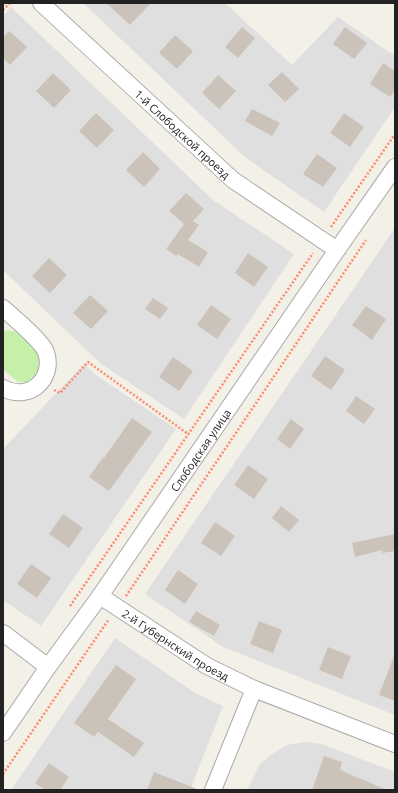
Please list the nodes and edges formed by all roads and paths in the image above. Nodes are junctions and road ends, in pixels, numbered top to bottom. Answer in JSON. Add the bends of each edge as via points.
{"nodes":[{"id":1,"x":10,"y":3,"type":"edge"},
{"id":2,"x":41,"y":3,"type":"edge"},
{"id":3,"x":3,"y":10,"type":"edge"},
{"id":4,"x":395,"y":134,"type":"edge"},
{"id":5,"x":394,"y":172,"type":"edge"},
{"id":6,"x":369,"y":236,"type":"dead end"},
{"id":7,"x":322,"y":240,"type":"junction"},
{"id":8,"x":336,"y":250,"type":"junction"},
{"id":9,"x":5,"y":313,"type":"edge"},
{"id":10,"x":41,"y":383,"type":"junction"},
{"id":11,"x":3,"y":388,"type":"edge"},
{"id":12,"x":188,"y":434,"type":"junction"},
{"id":13,"x":100,"y":596,"type":"junction"},
{"id":14,"x":117,"y":608,"type":"junction"},
{"id":15,"x":67,"y":611,"type":"dead end"},
{"id":16,"x":3,"y":633,"type":"edge"},
{"id":17,"x":48,"y":667,"type":"junction"},
{"id":18,"x":254,"y":689,"type":"junction"},
{"id":19,"x":3,"y":733,"type":"edge"},
{"id":20,"x":395,"y":744,"type":"edge"},
{"id":21,"x":3,"y":774,"type":"edge"},
{"id":22,"x":213,"y":790,"type":"edge"}],
"edges":[{"from":1,"to":3,"type":"path"},
{"from":2,"to":7,"type":"street","name":"1-й Слободской проезд","via":[[233,180]]},
{"from":4,"to":7,"type":"path"},
{"from":5,"to":8,"type":"street","name":"Слободская улица"},
{"from":6,"to":14,"type":"path"},
{"from":7,"to":8,"type":"street","name":"1-й Слободской проезд"},
{"from":7,"to":12,"type":"path"},
{"from":8,"to":13,"type":"street","name":"Слободская улица"},
{"from":9,"to":10,"type":"street","via":[[45,351],[48,362]]},
{"from":10,"to":11,"type":"street","via":[[32,390],[21,393]]},
{"from":10,"to":12,"type":"path","via":[[60,393],[88,362]]},
{"from":12,"to":15,"type":"path"},
{"from":13,"to":14,"type":"street","name":"2-й Губернский проезд"},
{"from":13,"to":17,"type":"street","name":"Слободская улица"},
{"from":14,"to":18,"type":"street","name":"2-й Губернский проезд","via":[[207,666]]},
{"from":14,"to":21,"type":"path"},
{"from":16,"to":17,"type":"street"},
{"from":17,"to":19,"type":"street","name":"Слободская улица"},
{"from":18,"to":20,"type":"street","name":"2-й Губернский проезд"},
{"from":18,"to":22,"type":"street"}]}
